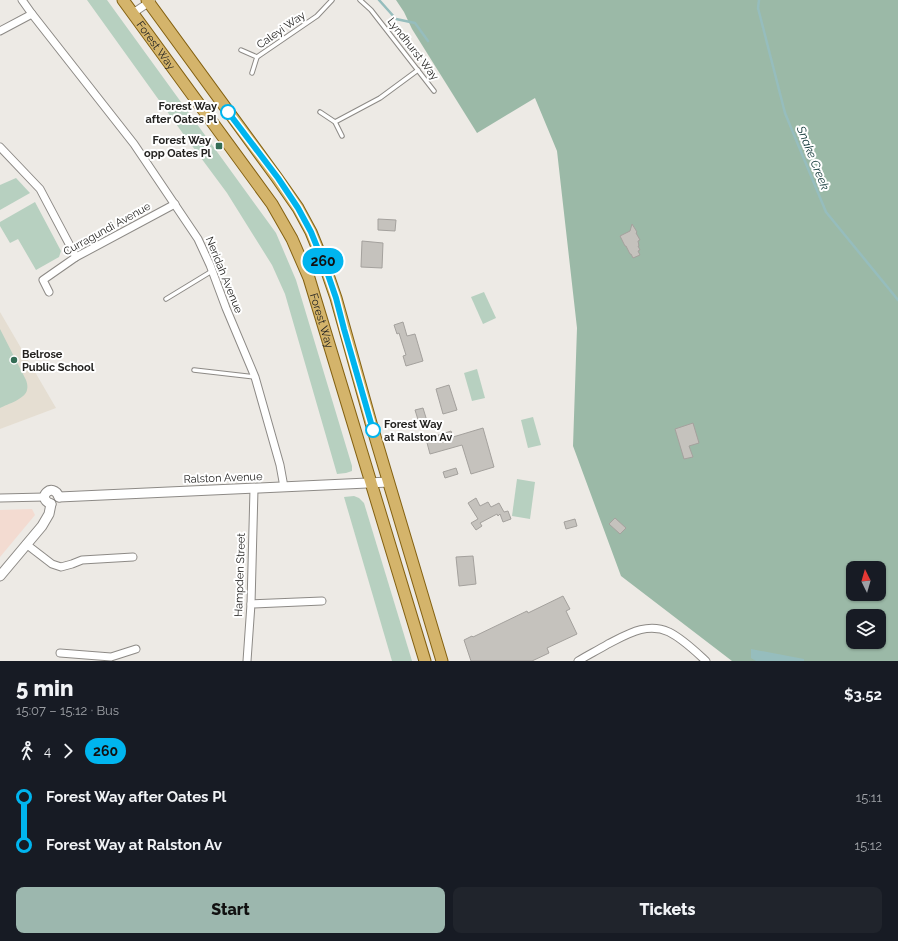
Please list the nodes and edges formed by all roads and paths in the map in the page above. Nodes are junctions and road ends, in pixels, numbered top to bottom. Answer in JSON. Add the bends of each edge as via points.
{"nodes":[{"id":1,"x":22,"y":0,"type":"edge"},
{"id":2,"x":123,"y":0,"type":"edge"},
{"id":3,"x":332,"y":0,"type":"edge"},
{"id":4,"x":360,"y":0,"type":"edge"},
{"id":5,"x":149,"y":1,"type":"edge"},
{"id":6,"x":133,"y":13,"type":"junction"},
{"id":7,"x":32,"y":14,"type":"junction"},
{"id":8,"x":0,"y":32,"type":"edge"},
{"id":9,"x":241,"y":50,"type":"dead end"},
{"id":10,"x":257,"y":58,"type":"junction"},
{"id":11,"x":418,"y":70,"type":"junction"},
{"id":12,"x":252,"y":73,"type":"dead end"},
{"id":13,"x":434,"y":91,"type":"dead end"},
{"id":14,"x":320,"y":112,"type":"dead end"},
{"id":15,"x":335,"y":122,"type":"junction"},
{"id":16,"x":342,"y":136,"type":"dead end"},
{"id":17,"x":0,"y":147,"type":"edge"},
{"id":18,"x":175,"y":204,"type":"junction"},
{"id":19,"x":76,"y":257,"type":"junction"},
{"id":20,"x":212,"y":271,"type":"junction"},
{"id":21,"x":49,"y":292,"type":"dead end"},
{"id":22,"x":166,"y":299,"type":"dead end"},
{"id":23,"x":194,"y":370,"type":"dead end"},
{"id":24,"x":255,"y":378,"type":"junction"},
{"id":25,"x":389,"y":482,"type":"junction"},
{"id":26,"x":372,"y":483,"type":"junction"},
{"id":27,"x":284,"y":487,"type":"junction"},
{"id":28,"x":254,"y":489,"type":"junction"},
{"id":29,"x":0,"y":498,"type":"edge"},
{"id":30,"x":48,"y":501,"type":"junction"},
{"id":31,"x":26,"y":544,"type":"junction"},
{"id":32,"x":134,"y":557,"type":"dead end"},
{"id":33,"x":0,"y":576,"type":"edge"},
{"id":34,"x":322,"y":601,"type":"dead end"},
{"id":35,"x":251,"y":604,"type":"junction"},
{"id":36,"x":136,"y":649,"type":"dead end"},
{"id":37,"x":60,"y":653,"type":"dead end"},
{"id":38,"x":111,"y":659,"type":"edge"},
{"id":39,"x":247,"y":661,"type":"edge"},
{"id":40,"x":425,"y":661,"type":"edge"},
{"id":41,"x":442,"y":661,"type":"edge"},
{"id":42,"x":578,"y":661,"type":"edge"},
{"id":43,"x":706,"y":661,"type":"edge"}],
"edges":[{"from":1,"to":7,"type":"street","name":"Neridah Avenue"},
{"from":2,"to":6,"type":"main road","name":"Forest Way"},
{"from":3,"to":10,"type":"lane","name":"Caleyi Way","via":[[318,16]]},
{"from":4,"to":11,"type":"lane","name":"Lyndhurst Way","via":[[372,10]]},
{"from":5,"to":6,"type":"street"},
{"from":5,"to":25,"type":"main road","name":"Forest Way","via":[[278,178],[311,232],[336,298]]},
{"from":6,"to":26,"type":"main road","name":"Forest Way","via":[[264,192],[292,239],[309,278]]},
{"from":7,"to":8,"type":"street"},
{"from":7,"to":18,"type":"street","name":"Neridah Avenue","via":[[134,144]]},
{"from":9,"to":10,"type":"lane","name":"Caleyi Way"},
{"from":10,"to":12,"type":"lane","name":"Caleyi Way"},
{"from":11,"to":13,"type":"lane","name":"Lyndhurst Way"},
{"from":11,"to":15,"type":"lane","via":[[380,98]]},
{"from":14,"to":15,"type":"lane"},
{"from":15,"to":16,"type":"lane"},
{"from":17,"to":19,"type":"street","via":[[40,188]]},
{"from":18,"to":19,"type":"street","name":"Curragundi Avenue"},
{"from":18,"to":20,"type":"street","name":"Neridah Avenue","via":[[198,239]]},
{"from":19,"to":21,"type":"street","name":"Curragundi Avenue","via":[[43,280]]},
{"from":20,"to":22,"type":"lane"},
{"from":20,"to":24,"type":"street","name":"Neridah Avenue"},
{"from":23,"to":24,"type":"lane"},
{"from":24,"to":27,"type":"street","name":"Neridah Avenue"},
{"from":25,"to":26,"type":"street","name":"Ralston Avenue"},
{"from":25,"to":41,"type":"main road","name":"Forest Way"},
{"from":26,"to":27,"type":"street","name":"Ralston Avenue"},
{"from":26,"to":40,"type":"main road","name":"Forest Way"},
{"from":27,"to":28,"type":"street","name":"Ralston Avenue"},
{"from":28,"to":30,"type":"street","name":"Ralston Avenue","via":[[59,497],[51,490],[47,492]]},
{"from":28,"to":35,"type":"street","name":"Hampden Street"},
{"from":29,"to":30,"type":"street","name":"Ralston Avenue"},
{"from":30,"to":31,"type":"street","via":[[50,514]]},
{"from":31,"to":32,"type":"street","via":[[52,564],[61,567],[82,560]]},
{"from":31,"to":33,"type":"street"},
{"from":34,"to":35,"type":"street"},
{"from":35,"to":39,"type":"street","name":"Hampden Street"},
{"from":36,"to":38,"type":"street"},
{"from":37,"to":38,"type":"street"},
{"from":42,"to":43,"type":"street","via":[[625,635],[640,629],[652,628],[671,633]]}]}
